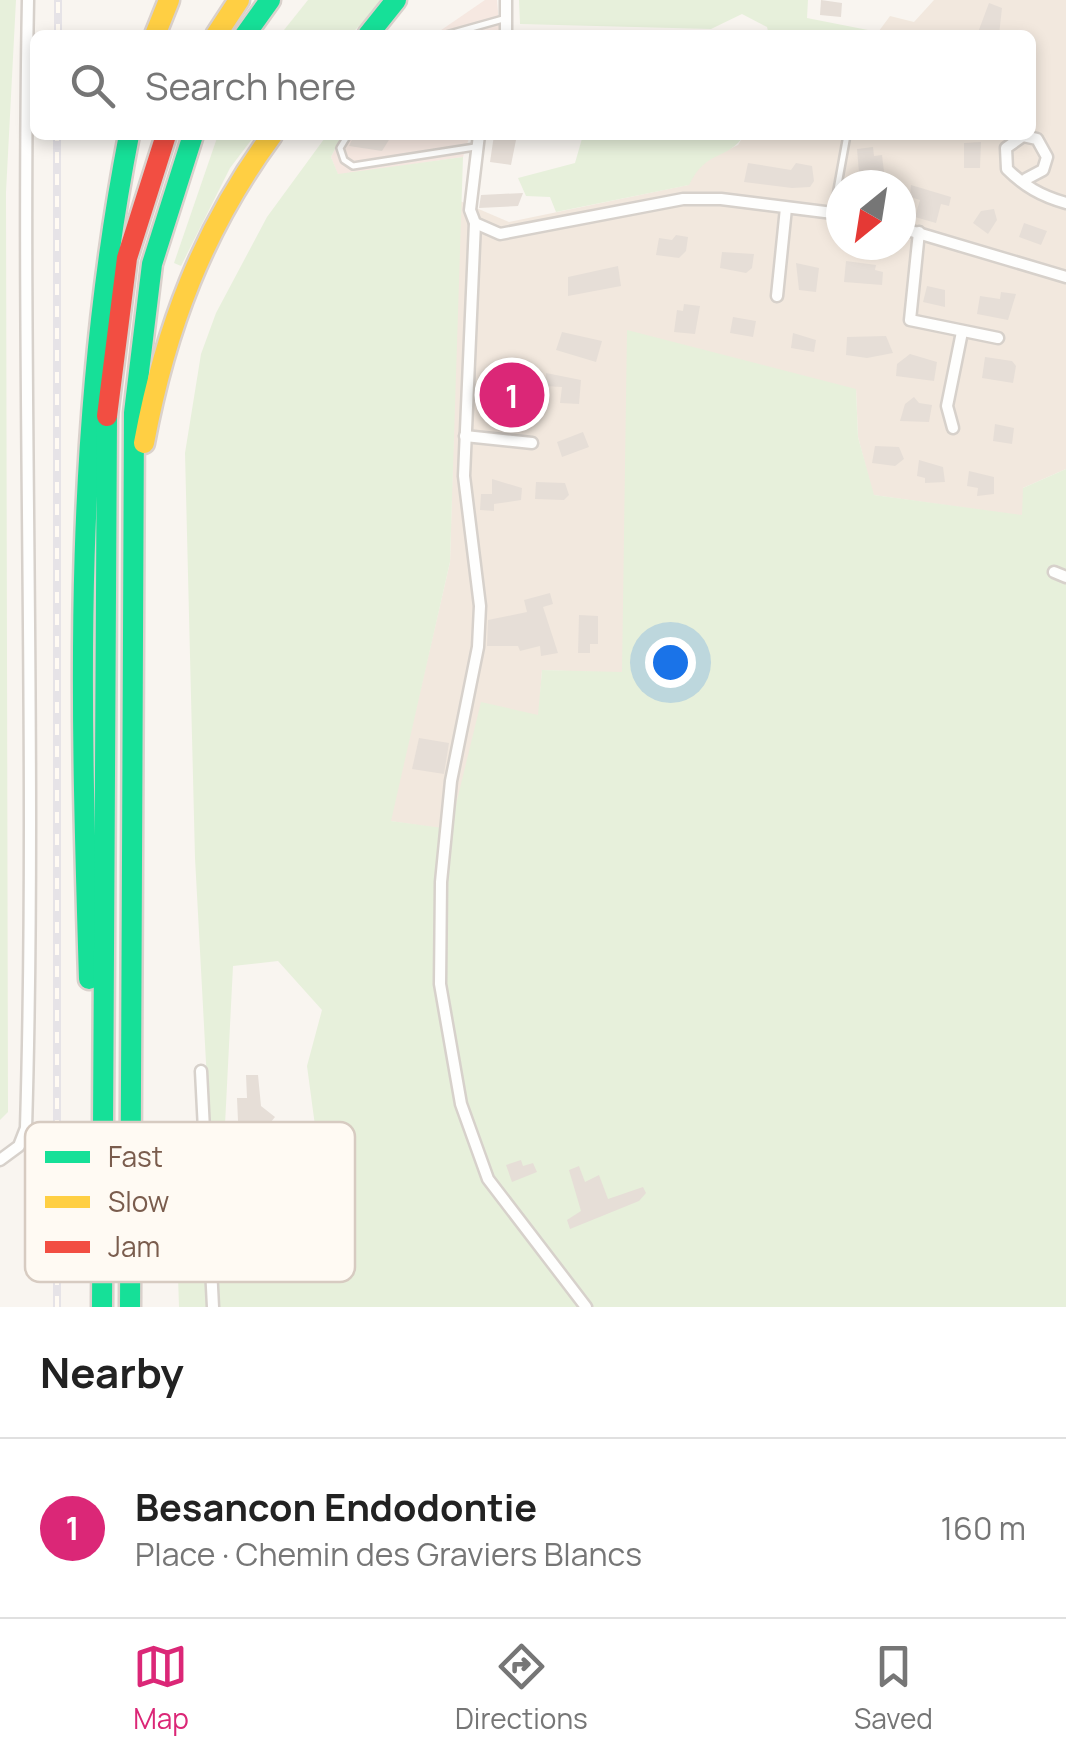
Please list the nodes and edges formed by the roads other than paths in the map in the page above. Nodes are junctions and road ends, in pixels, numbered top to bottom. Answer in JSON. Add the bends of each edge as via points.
{"nodes":[{"id":1,"x":28,"y":0,"type":"edge"},
{"id":2,"x":169,"y":0,"type":"edge"},
{"id":3,"x":239,"y":0,"type":"edge"},
{"id":4,"x":270,"y":0,"type":"edge"},
{"id":5,"x":396,"y":0,"type":"edge"},
{"id":6,"x":506,"y":0,"type":"edge"},
{"id":7,"x":506,"y":19,"type":"junction"},
{"id":8,"x":157,"y":30,"type":"edge"},
{"id":9,"x":219,"y":30,"type":"edge"},
{"id":10,"x":249,"y":30,"type":"edge"},
{"id":11,"x":372,"y":30,"type":"edge"},
{"id":12,"x":465,"y":30,"type":"edge"},
{"id":13,"x":506,"y":30,"type":"edge"},
{"id":14,"x":1036,"y":139,"type":"edge"},
{"id":15,"x":128,"y":140,"type":"edge"},
{"id":16,"x":164,"y":140,"type":"edge"},
{"id":17,"x":191,"y":140,"type":"edge"},
{"id":18,"x":269,"y":140,"type":"edge"},
{"id":19,"x":345,"y":140,"type":"edge"},
{"id":20,"x":846,"y":140,"type":"edge"},
{"id":21,"x":1017,"y":140,"type":"edge"},
{"id":22,"x":477,"y":141,"type":"edge"},
{"id":23,"x":843,"y":170,"type":"edge"},
{"id":24,"x":1026,"y":179,"type":"junction"},
{"id":25,"x":1066,"y":203,"type":"edge"},
{"id":26,"x":786,"y":208,"type":"junction"},
{"id":27,"x":826,"y":212,"type":"edge"},
{"id":28,"x":475,"y":223,"type":"junction"},
{"id":29,"x":916,"y":231,"type":"edge"},
{"id":30,"x":919,"y":232,"type":"junction"},
{"id":31,"x":1066,"y":278,"type":"edge"},
{"id":32,"x":776,"y":296,"type":"dead end"},
{"id":33,"x":962,"y":332,"type":"junction"},
{"id":34,"x":998,"y":338,"type":"dead end"},
{"id":35,"x":953,"y":428,"type":"dead end"},
{"id":36,"x":465,"y":436,"type":"junction"},
{"id":37,"x":532,"y":443,"type":"dead end"},
{"id":38,"x":136,"y":494,"type":"junction"},
{"id":39,"x":1054,"y":572,"type":"dead end"},
{"id":40,"x":1066,"y":576,"type":"edge"},
{"id":41,"x":201,"y":1070,"type":"dead end"},
{"id":42,"x":26,"y":1122,"type":"edge"},
{"id":43,"x":91,"y":1122,"type":"edge"},
{"id":44,"x":103,"y":1122,"type":"edge"},
{"id":45,"x":130,"y":1122,"type":"edge"},
{"id":46,"x":203,"y":1122,"type":"edge"},
{"id":47,"x":25,"y":1131,"type":"edge"},
{"id":48,"x":0,"y":1160,"type":"edge"},
{"id":49,"x":211,"y":1282,"type":"edge"},
{"id":50,"x":212,"y":1307,"type":"edge"},
{"id":51,"x":586,"y":1307,"type":"edge"}],
"edges":[{"from":1,"to":42,"type":"street","via":[[32,916]]},
{"from":2,"to":8,"type":"highway"},
{"from":3,"to":9,"type":"highway"},
{"from":4,"to":10,"type":"highway"},
{"from":5,"to":11,"type":"highway"},
{"from":6,"to":7,"type":"street"},
{"from":7,"to":12,"type":"lane"},
{"from":7,"to":13,"type":"street"},
{"from":14,"to":24,"type":"street","via":[[1047,157],[1038,174]]},
{"from":15,"to":43,"type":"highway","via":[[94,332],[84,492]]},
{"from":16,"to":44,"type":"highway","via":[[127,258],[107,412]]},
{"from":17,"to":38,"type":"highway","via":[[164,216],[143,316],[134,414]]},
{"from":18,"to":38,"type":"highway","via":[[213,224],[178,297],[154,385]]},
{"from":19,"to":22,"type":"lane","via":[[344,160],[354,166]]},
{"from":20,"to":23,"type":"lane"},
{"from":21,"to":24,"type":"street","via":[[1006,148],[1004,162]]},
{"from":22,"to":28,"type":"street","via":[[470,210]]},
{"from":24,"to":25,"type":"street","via":[[1040,196]]},
{"from":26,"to":27,"type":"street"},
{"from":26,"to":28,"type":"street","via":[[683,199],[521,233],[500,234]]},
{"from":26,"to":32,"type":"street"},
{"from":28,"to":36,"type":"street"},
{"from":29,"to":30,"type":"street"},
{"from":30,"to":31,"type":"street"},
{"from":30,"to":33,"type":"street","via":[[910,320]]},
{"from":33,"to":34,"type":"street"},
{"from":33,"to":35,"type":"street","via":[[947,406]]},
{"from":36,"to":37,"type":"street"},
{"from":36,"to":51,"type":"street","via":[[466,506],[480,606],[476,662],[450,781],[440,984],[460,1104],[488,1179]]},
{"from":38,"to":45,"type":"highway"},
{"from":39,"to":40,"type":"street"},
{"from":41,"to":46,"type":"street"},
{"from":47,"to":48,"type":"street","via":[[19,1146]]},
{"from":49,"to":50,"type":"street"}]}
